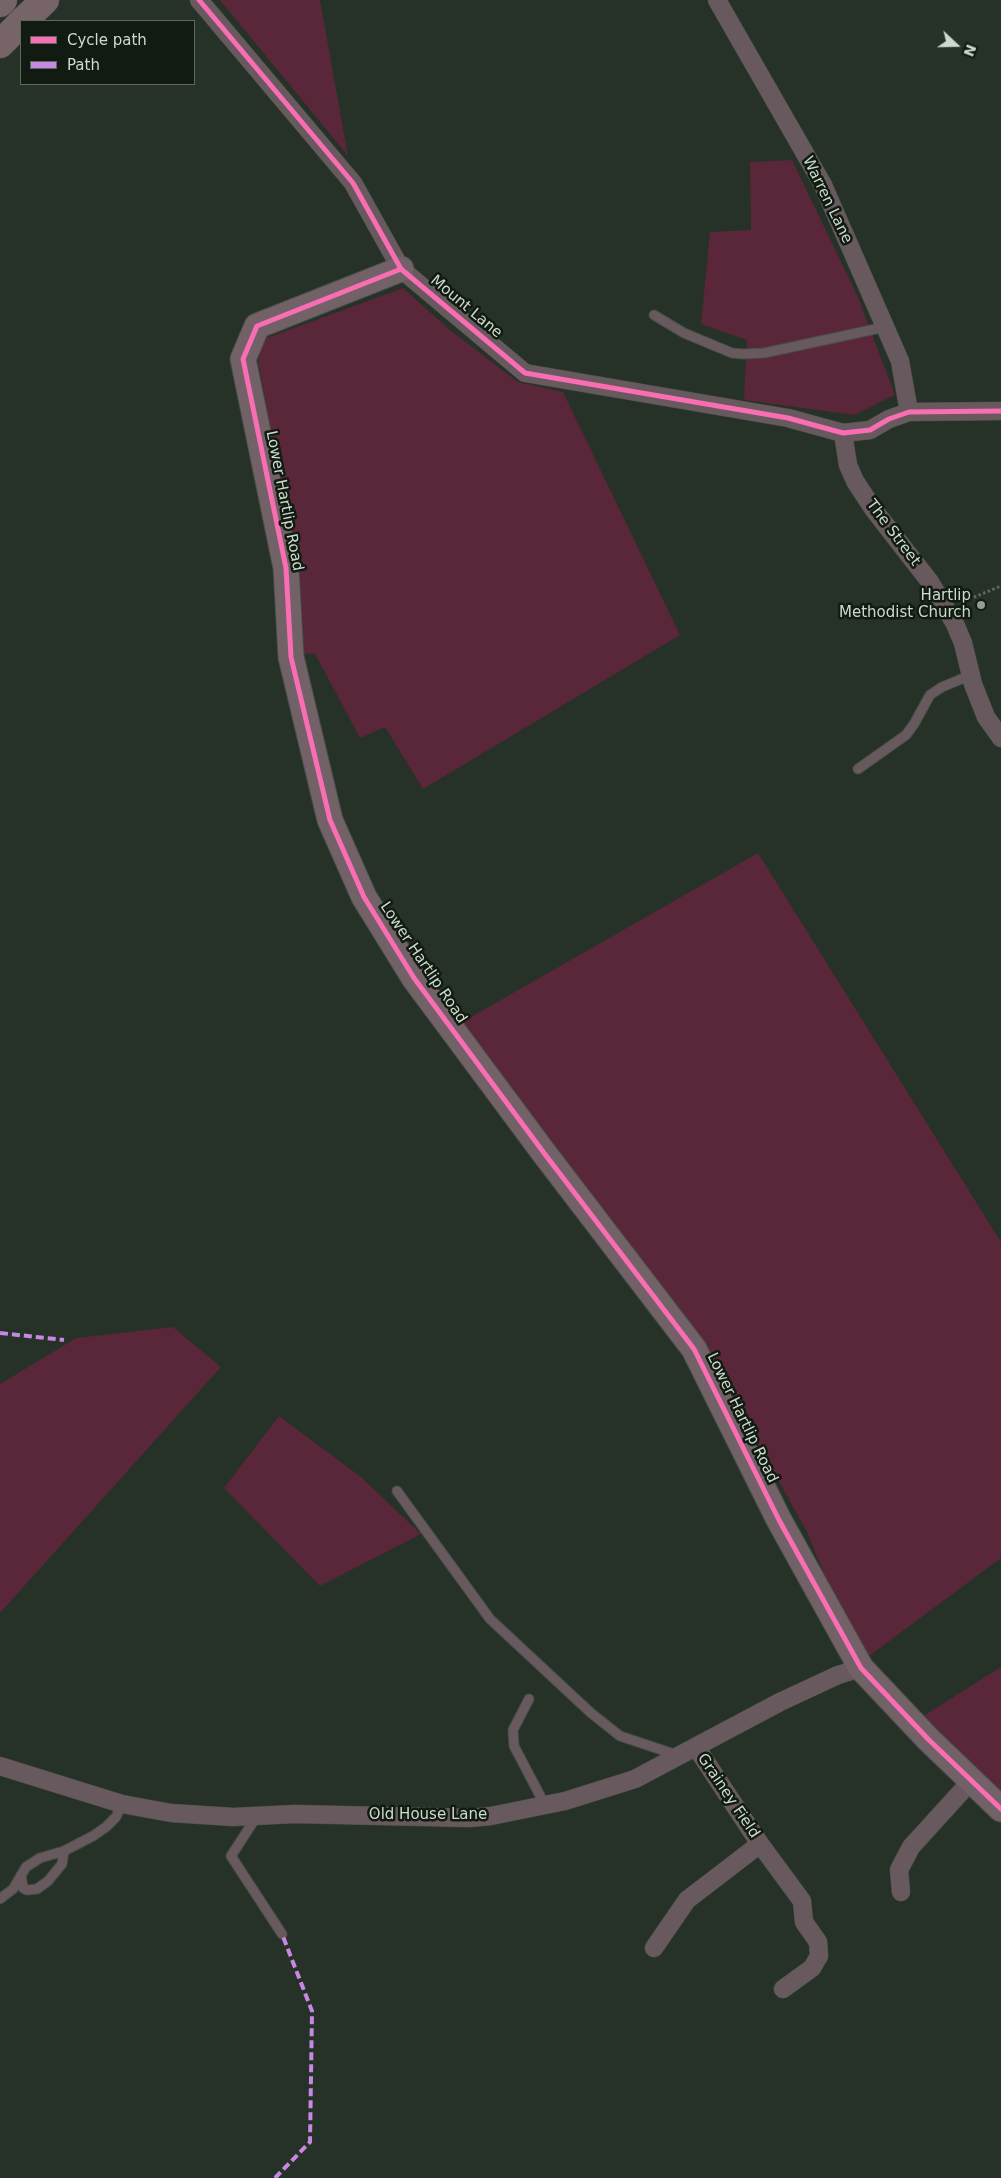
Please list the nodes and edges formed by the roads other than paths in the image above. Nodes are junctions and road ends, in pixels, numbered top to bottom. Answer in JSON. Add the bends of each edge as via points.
{"nodes":[{"id":1,"x":3,"y":0,"type":"edge"},
{"id":2,"x":45,"y":0,"type":"edge"},
{"id":3,"x":199,"y":0,"type":"edge"},
{"id":4,"x":717,"y":0,"type":"edge"},
{"id":5,"x":0,"y":3,"type":"edge"},
{"id":6,"x":24,"y":20,"type":"edge"},
{"id":7,"x":20,"y":24,"type":"edge"},
{"id":8,"x":0,"y":44,"type":"edge"},
{"id":9,"x":401,"y":269,"type":"junction"},
{"id":10,"x":654,"y":315,"type":"dead end"},
{"id":11,"x":885,"y":327,"type":"junction"},
{"id":12,"x":1001,"y":411,"type":"edge"},
{"id":13,"x":910,"y":412,"type":"junction"},
{"id":14,"x":843,"y":433,"type":"junction"},
{"id":15,"x":971,"y":675,"type":"junction"},
{"id":16,"x":1001,"y":738,"type":"edge"},
{"id":17,"x":858,"y":769,"type":"dead end"},
{"id":18,"x":397,"y":1491,"type":"dead end"},
{"id":19,"x":861,"y":1668,"type":"junction"},
{"id":20,"x":529,"y":1700,"type":"dead end"},
{"id":21,"x":696,"y":1747,"type":"junction"},
{"id":22,"x":680,"y":1756,"type":"junction"},
{"id":23,"x":0,"y":1766,"type":"edge"},
{"id":24,"x":971,"y":1781,"type":"junction"},
{"id":25,"x":122,"y":1804,"type":"junction"},
{"id":26,"x":545,"y":1805,"type":"junction"},
{"id":27,"x":1001,"y":1809,"type":"edge"},
{"id":28,"x":257,"y":1816,"type":"junction"},
{"id":29,"x":760,"y":1844,"type":"junction"},
{"id":30,"x":64,"y":1852,"type":"junction"},
{"id":31,"x":21,"y":1875,"type":"junction"},
{"id":32,"x":901,"y":1892,"type":"dead end"},
{"id":33,"x":0,"y":1899,"type":"edge"},
{"id":34,"x":282,"y":1934,"type":"dead end"},
{"id":35,"x":654,"y":1948,"type":"dead end"},
{"id":36,"x":783,"y":1988,"type":"dead end"}],
"edges":[{"from":1,"to":5,"type":"highway"},
{"from":2,"to":6,"type":"highway"},
{"from":3,"to":9,"type":"street","name":"Mount Lane","via":[[353,183]]},
{"from":4,"to":11,"type":"street","name":"Warren Lane","via":[[823,185]]},
{"from":7,"to":8,"type":"highway"},
{"from":9,"to":14,"type":"street","name":"Mount Lane","via":[[525,373],[788,418]]},
{"from":9,"to":19,"type":"street","name":"Lower Hartlip Road","via":[[258,326],[243,359],[286,568],[292,657],[330,820],[364,897],[414,978],[694,1349],[779,1520]]},
{"from":10,"to":11,"type":"lane","via":[[692,336],[732,353],[743,354],[764,353]]},
{"from":11,"to":13,"type":"street","name":"Warren Lane","via":[[900,361]]},
{"from":12,"to":13,"type":"street"},
{"from":13,"to":14,"type":"street","via":[[870,430]]},
{"from":14,"to":15,"type":"street","name":"The Street","via":[[848,466],[855,481],[946,608],[963,643]]},
{"from":15,"to":16,"type":"street","name":"The Street","via":[[986,717]]},
{"from":15,"to":17,"type":"lane","via":[[930,695],[906,735]]},
{"from":18,"to":22,"type":"lane","via":[[490,1619],[591,1714],[620,1736]]},
{"from":19,"to":21,"type":"street","name":"Old House Lane","via":[[780,1702]]},
{"from":19,"to":24,"type":"street","name":"Lower Hartlip Road"},
{"from":20,"to":26,"type":"lane","via":[[513,1730],[514,1746]]},
{"from":21,"to":22,"type":"street","name":"Old House Lane"},
{"from":21,"to":29,"type":"street","name":"Grainey Field"},
{"from":22,"to":26,"type":"street","name":"Old House Lane","via":[[635,1779]]},
{"from":23,"to":25,"type":"street","name":"Old House Lane"},
{"from":24,"to":27,"type":"street","name":"Lower Hartlip Road"},
{"from":24,"to":32,"type":"street","via":[[911,1848],[899,1870]]},
{"from":25,"to":28,"type":"street","name":"Old House Lane","via":[[171,1814]]},
{"from":25,"to":30,"type":"lane","via":[[106,1827]]},
{"from":26,"to":28,"type":"street","name":"Old House Lane","via":[[468,1818]]},
{"from":28,"to":34,"type":"lane","via":[[231,1856]]},
{"from":29,"to":35,"type":"street","name":"Grainey Field","via":[[687,1900]]},
{"from":29,"to":36,"type":"street","name":"Grainey Field","via":[[802,1901],[804,1922],[818,1942],[819,1956],[812,1968]]},
{"from":30,"to":31,"type":"lane","via":[[40,1858],[26,1867]]},
{"from":30,"to":31,"type":"lane","via":[[62,1864],[37,1889],[23,1888]]},
{"from":31,"to":33,"type":"lane","via":[[13,1889]]}]}
